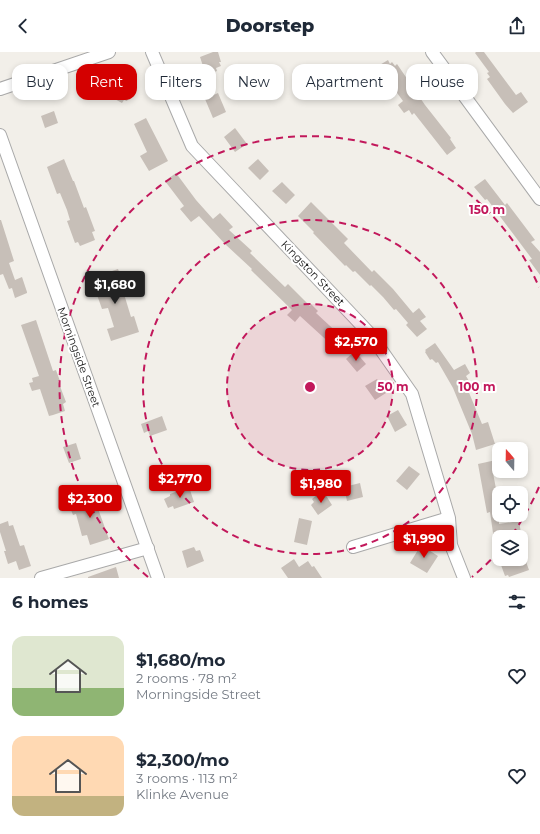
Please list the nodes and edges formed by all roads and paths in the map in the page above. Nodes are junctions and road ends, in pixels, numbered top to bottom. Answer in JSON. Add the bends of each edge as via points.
{"nodes":[{"id":1,"x":109,"y":52,"type":"edge"},
{"id":2,"x":152,"y":52,"type":"edge"},
{"id":3,"x":432,"y":52,"type":"edge"},
{"id":4,"x":0,"y":89,"type":"edge"},
{"id":5,"x":0,"y":135,"type":"edge"},
{"id":6,"x":540,"y":199,"type":"edge"},
{"id":7,"x":449,"y":518,"type":"junction"},
{"id":8,"x":352,"y":547,"type":"dead end"},
{"id":9,"x":148,"y":548,"type":"junction"},
{"id":10,"x":41,"y":578,"type":"edge"},
{"id":11,"x":158,"y":578,"type":"edge"},
{"id":12,"x":464,"y":578,"type":"edge"}],
"edges":[{"from":1,"to":4,"type":"street"},
{"from":2,"to":7,"type":"street","name":"Kingston Street","via":[[192,146],[370,334],[412,394]]},
{"from":3,"to":6,"type":"street"},
{"from":5,"to":9,"type":"street","name":"Morningside Street"},
{"from":7,"to":8,"type":"street"},
{"from":7,"to":12,"type":"street","name":"Kingston Street","via":[[451,545]]},
{"from":9,"to":10,"type":"street"},
{"from":9,"to":11,"type":"street","name":"Morningside Street"}]}
